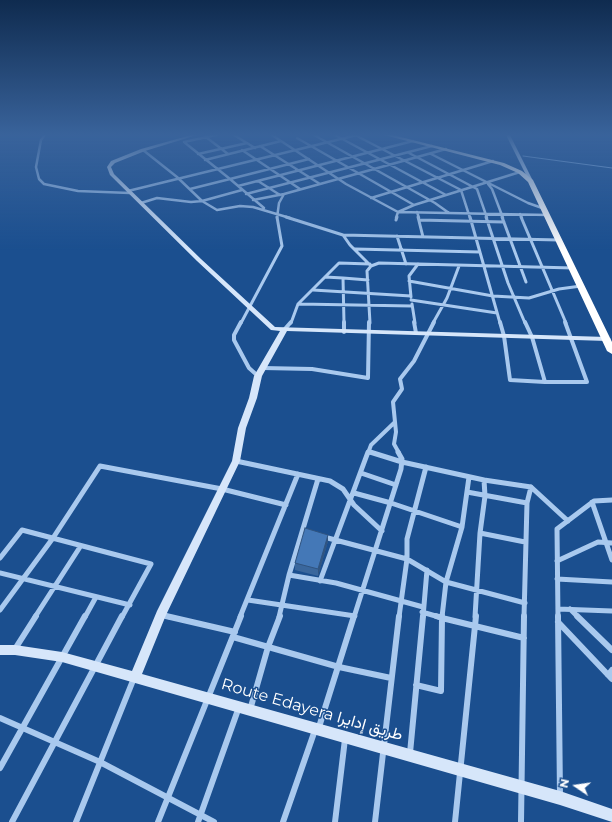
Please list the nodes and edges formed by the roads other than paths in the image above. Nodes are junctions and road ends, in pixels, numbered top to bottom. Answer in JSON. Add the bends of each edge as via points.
{"nodes":[{"id":1,"x":38,"y":173,"type":"edge"},
{"id":2,"x":111,"y":173,"type":"edge"},
{"id":3,"x":172,"y":173,"type":"edge"},
{"id":4,"x":199,"y":173,"type":"edge"},
{"id":5,"x":223,"y":173,"type":"edge"},
{"id":6,"x":253,"y":173,"type":"edge"},
{"id":7,"x":277,"y":173,"type":"edge"},
{"id":8,"x":286,"y":173,"type":"edge"},
{"id":9,"x":303,"y":173,"type":"edge"},
{"id":10,"x":329,"y":173,"type":"edge"},
{"id":11,"x":330,"y":173,"type":"edge"},
{"id":12,"x":357,"y":173,"type":"edge"},
{"id":13,"x":358,"y":173,"type":"edge"},
{"id":14,"x":382,"y":173,"type":"edge"},
{"id":15,"x":406,"y":173,"type":"edge"},
{"id":16,"x":430,"y":173,"type":"edge"},
{"id":17,"x":449,"y":173,"type":"edge"},
{"id":18,"x":457,"y":173,"type":"edge"},
{"id":19,"x":470,"y":173,"type":"edge"},
{"id":20,"x":515,"y":173,"type":"edge"},
{"id":21,"x":522,"y":173,"type":"edge"},
{"id":22,"x":528,"y":173,"type":"edge"},
{"id":23,"x":280,"y":175,"type":"junction"},
{"id":24,"x":452,"y":175,"type":"junction"},
{"id":25,"x":178,"y":178,"type":"junction"},
{"id":26,"x":310,"y":178,"type":"junction"},
{"id":27,"x":439,"y":178,"type":"junction"},
{"id":28,"x":230,"y":179,"type":"junction"},
{"id":29,"x":339,"y":179,"type":"junction"},
{"id":30,"x":258,"y":181,"type":"junction"},
{"id":31,"x":532,"y":181,"type":"junction"},
{"id":32,"x":486,"y":182,"type":"junction"},
{"id":33,"x":291,"y":183,"type":"junction"},
{"id":34,"x":423,"y":183,"type":"junction"},
{"id":35,"x":320,"y":184,"type":"junction"},
{"id":36,"x":238,"y":186,"type":"junction"},
{"id":37,"x":474,"y":186,"type":"junction"},
{"id":38,"x":270,"y":188,"type":"junction"},
{"id":39,"x":408,"y":188,"type":"junction"},
{"id":40,"x":190,"y":189,"type":"junction"},
{"id":41,"x":300,"y":189,"type":"junction"},
{"id":42,"x":242,"y":190,"type":"junction"},
{"id":43,"x":461,"y":190,"type":"junction"},
{"id":44,"x":129,"y":192,"type":"junction"},
{"id":45,"x":391,"y":192,"type":"junction"},
{"id":46,"x":246,"y":194,"type":"junction"},
{"id":47,"x":284,"y":194,"type":"junction"},
{"id":48,"x":280,"y":195,"type":"junction"},
{"id":49,"x":446,"y":195,"type":"junction"},
{"id":50,"x":371,"y":198,"type":"junction"},
{"id":51,"x":253,"y":200,"type":"junction"},
{"id":52,"x":430,"y":200,"type":"junction"},
{"id":53,"x":202,"y":201,"type":"junction"},
{"id":54,"x":140,"y":203,"type":"junction"},
{"id":55,"x":414,"y":205,"type":"junction"},
{"id":56,"x":266,"y":210,"type":"junction"},
{"id":57,"x":398,"y":212,"type":"junction"},
{"id":58,"x":417,"y":212,"type":"junction"},
{"id":59,"x":546,"y":212,"type":"junction"},
{"id":60,"x":449,"y":213,"type":"junction"},
{"id":61,"x":469,"y":213,"type":"junction"},
{"id":62,"x":277,"y":214,"type":"junction"},
{"id":63,"x":485,"y":214,"type":"junction"},
{"id":64,"x":501,"y":214,"type":"junction"},
{"id":65,"x":520,"y":214,"type":"junction"},
{"id":66,"x":396,"y":220,"type":"dead end"},
{"id":67,"x":419,"y":220,"type":"junction"},
{"id":68,"x":471,"y":222,"type":"junction"},
{"id":69,"x":488,"y":222,"type":"junction"},
{"id":70,"x":504,"y":222,"type":"junction"},
{"id":71,"x":344,"y":235,"type":"junction"},
{"id":72,"x":397,"y":236,"type":"junction"},
{"id":73,"x":423,"y":237,"type":"junction"},
{"id":74,"x":476,"y":238,"type":"junction"},
{"id":75,"x":494,"y":238,"type":"junction"},
{"id":76,"x":510,"y":239,"type":"junction"},
{"id":77,"x":530,"y":239,"type":"junction"},
{"id":78,"x":560,"y":240,"type":"junction"},
{"id":79,"x":355,"y":249,"type":"junction"},
{"id":80,"x":402,"y":250,"type":"junction"},
{"id":81,"x":480,"y":252,"type":"junction"},
{"id":82,"x":406,"y":264,"type":"junction"},
{"id":83,"x":418,"y":264,"type":"junction"},
{"id":84,"x":370,"y":265,"type":"junction"},
{"id":85,"x":459,"y":266,"type":"junction"},
{"id":86,"x":485,"y":266,"type":"junction"},
{"id":87,"x":503,"y":267,"type":"junction"},
{"id":88,"x":522,"y":267,"type":"junction"},
{"id":89,"x":543,"y":268,"type":"junction"},
{"id":90,"x":573,"y":268,"type":"junction"},
{"id":91,"x":325,"y":277,"type":"junction"},
{"id":92,"x":343,"y":278,"type":"junction"},
{"id":93,"x":368,"y":280,"type":"junction"},
{"id":94,"x":409,"y":281,"type":"junction"},
{"id":95,"x":526,"y":282,"type":"dead end"},
{"id":96,"x":582,"y":286,"type":"junction"},
{"id":97,"x":450,"y":289,"type":"junction"},
{"id":98,"x":313,"y":290,"type":"junction"},
{"id":99,"x":552,"y":290,"type":"junction"},
{"id":100,"x":343,"y":291,"type":"junction"},
{"id":101,"x":368,"y":293,"type":"junction"},
{"id":102,"x":493,"y":296,"type":"junction"},
{"id":103,"x":411,"y":298,"type":"junction"},
{"id":104,"x":516,"y":298,"type":"junction"},
{"id":105,"x":298,"y":304,"type":"junction"},
{"id":106,"x":343,"y":305,"type":"junction"},
{"id":107,"x":443,"y":305,"type":"junction"},
{"id":108,"x":250,"y":306,"type":"junction"},
{"id":109,"x":369,"y":306,"type":"junction"},
{"id":110,"x":412,"y":306,"type":"junction"},
{"id":111,"x":497,"y":313,"type":"junction"},
{"id":112,"x":284,"y":330,"type":"junction"},
{"id":113,"x":344,"y":332,"type":"junction"},
{"id":114,"x":370,"y":332,"type":"junction"},
{"id":115,"x":416,"y":333,"type":"junction"},
{"id":116,"x":427,"y":334,"type":"junction"},
{"id":117,"x":504,"y":336,"type":"junction"},
{"id":118,"x":532,"y":337,"type":"junction"},
{"id":119,"x":572,"y":338,"type":"junction"},
{"id":120,"x":607,"y":339,"type":"junction"},
{"id":121,"x":612,"y":349,"type":"edge"},
{"id":122,"x":263,"y":368,"type":"junction"},
{"id":123,"x":258,"y":376,"type":"junction"},
{"id":124,"x":545,"y":382,"type":"junction"},
{"id":125,"x":395,"y":422,"type":"junction"},
{"id":126,"x":369,"y":452,"type":"junction"},
{"id":127,"x":236,"y":461,"type":"junction"},
{"id":128,"x":402,"y":462,"type":"junction"},
{"id":129,"x":426,"y":467,"type":"junction"},
{"id":130,"x":361,"y":473,"type":"junction"},
{"id":131,"x":298,"y":474,"type":"junction"},
{"id":132,"x":469,"y":477,"type":"junction"},
{"id":133,"x":318,"y":479,"type":"junction"},
{"id":134,"x":484,"y":480,"type":"junction"},
{"id":135,"x":396,"y":485,"type":"junction"},
{"id":136,"x":531,"y":487,"type":"junction"},
{"id":137,"x":222,"y":489,"type":"junction"},
{"id":138,"x":354,"y":492,"type":"junction"},
{"id":139,"x":467,"y":492,"type":"junction"},
{"id":140,"x":485,"y":496,"type":"junction"},
{"id":141,"x":351,"y":500,"type":"junction"},
{"id":142,"x":612,"y":500,"type":"edge"},
{"id":143,"x":592,"y":502,"type":"junction"},
{"id":144,"x":391,"y":503,"type":"junction"},
{"id":145,"x":527,"y":504,"type":"junction"},
{"id":146,"x":286,"y":505,"type":"junction"},
{"id":147,"x":414,"y":511,"type":"junction"},
{"id":148,"x":568,"y":521,"type":"junction"},
{"id":149,"x":462,"y":527,"type":"junction"},
{"id":150,"x":302,"y":530,"type":"junction"},
{"id":151,"x":382,"y":531,"type":"junction"},
{"id":152,"x":309,"y":532,"type":"edge"},
{"id":153,"x":480,"y":533,"type":"junction"},
{"id":154,"x":316,"y":534,"type":"edge"},
{"id":155,"x":53,"y":538,"type":"junction"},
{"id":156,"x":336,"y":540,"type":"junction"},
{"id":157,"x":526,"y":542,"type":"junction"},
{"id":158,"x":609,"y":543,"type":"edge"},
{"id":159,"x":80,"y":547,"type":"junction"},
{"id":160,"x":376,"y":550,"type":"junction"},
{"id":161,"x":0,"y":558,"type":"edge"},
{"id":162,"x":407,"y":560,"type":"junction"},
{"id":163,"x":612,"y":560,"type":"edge"},
{"id":164,"x":557,"y":561,"type":"junction"},
{"id":165,"x":427,"y":570,"type":"junction"},
{"id":166,"x":0,"y":573,"type":"edge"},
{"id":167,"x":289,"y":575,"type":"junction"},
{"id":168,"x":23,"y":579,"type":"junction"},
{"id":169,"x":557,"y":579,"type":"junction"},
{"id":170,"x":320,"y":581,"type":"junction"},
{"id":171,"x":446,"y":582,"type":"junction"},
{"id":172,"x":612,"y":582,"type":"edge"},
{"id":173,"x":55,"y":586,"type":"junction"},
{"id":174,"x":363,"y":591,"type":"junction"},
{"id":175,"x":478,"y":591,"type":"junction"},
{"id":176,"x":96,"y":596,"type":"junction"},
{"id":177,"x":248,"y":600,"type":"junction"},
{"id":178,"x":401,"y":602,"type":"junction"},
{"id":179,"x":525,"y":603,"type":"junction"},
{"id":180,"x":130,"y":604,"type":"junction"},
{"id":181,"x":283,"y":607,"type":"junction"},
{"id":182,"x":558,"y":609,"type":"junction"},
{"id":183,"x":570,"y":609,"type":"junction"},
{"id":184,"x":0,"y":610,"type":"edge"},
{"id":185,"x":423,"y":610,"type":"junction"},
{"id":186,"x":612,"y":611,"type":"edge"},
{"id":187,"x":161,"y":614,"type":"junction"},
{"id":188,"x":355,"y":616,"type":"junction"},
{"id":189,"x":442,"y":618,"type":"junction"},
{"id":190,"x":558,"y":622,"type":"junction"},
{"id":191,"x":474,"y":627,"type":"junction"},
{"id":192,"x":234,"y":635,"type":"junction"},
{"id":193,"x":524,"y":638,"type":"junction"},
{"id":194,"x":268,"y":647,"type":"junction"},
{"id":195,"x":0,"y":650,"type":"edge"},
{"id":196,"x":14,"y":650,"type":"junction"},
{"id":197,"x":612,"y":650,"type":"edge"},
{"id":198,"x":62,"y":657,"type":"junction"},
{"id":199,"x":95,"y":666,"type":"junction"},
{"id":200,"x":339,"y":667,"type":"junction"},
{"id":201,"x":612,"y":670,"type":"edge"},
{"id":202,"x":135,"y":677,"type":"junction"},
{"id":203,"x":610,"y":677,"type":"edge"},
{"id":204,"x":391,"y":678,"type":"junction"},
{"id":205,"x":416,"y":685,"type":"junction"},
{"id":206,"x":208,"y":698,"type":"junction"},
{"id":207,"x":244,"y":709,"type":"junction"},
{"id":208,"x":0,"y":718,"type":"edge"},
{"id":209,"x":22,"y":729,"type":"junction"},
{"id":210,"x":317,"y":729,"type":"junction"},
{"id":211,"x":345,"y":738,"type":"junction"},
{"id":212,"x":53,"y":743,"type":"junction"},
{"id":213,"x":383,"y":748,"type":"junction"},
{"id":214,"x":410,"y":756,"type":"junction"},
{"id":215,"x":100,"y":762,"type":"junction"},
{"id":216,"x":0,"y":768,"type":"edge"},
{"id":217,"x":460,"y":770,"type":"junction"},
{"id":218,"x":523,"y":788,"type":"junction"},
{"id":219,"x":168,"y":797,"type":"junction"},
{"id":220,"x":560,"y":798,"type":"junction"},
{"id":221,"x":201,"y":815,"type":"junction"},
{"id":222,"x":612,"y":816,"type":"edge"},
{"id":223,"x":12,"y":822,"type":"edge"},
{"id":224,"x":76,"y":822,"type":"edge"},
{"id":225,"x":158,"y":822,"type":"edge"},
{"id":226,"x":198,"y":822,"type":"edge"},
{"id":227,"x":214,"y":822,"type":"edge"},
{"id":228,"x":283,"y":822,"type":"edge"},
{"id":229,"x":335,"y":822,"type":"edge"},
{"id":230,"x":374,"y":822,"type":"edge"},
{"id":231,"x":455,"y":822,"type":"edge"},
{"id":232,"x":521,"y":822,"type":"edge"}],
"edges":[{"from":1,"to":44,"type":"street","via":[[42,182],[53,187]]},
{"from":2,"to":44,"type":"street"},
{"from":3,"to":25,"type":"street"},
{"from":4,"to":25,"type":"street"},
{"from":5,"to":28,"type":"street"},
{"from":6,"to":28,"type":"street"},
{"from":7,"to":23,"type":"street"},
{"from":8,"to":23,"type":"street"},
{"from":9,"to":26,"type":"street"},
{"from":10,"to":26,"type":"street"},
{"from":11,"to":29,"type":"street"},
{"from":12,"to":29,"type":"street"},
{"from":13,"to":45,"type":"street"},
{"from":14,"to":39,"type":"street"},
{"from":15,"to":34,"type":"street"},
{"from":16,"to":27,"type":"street"},
{"from":17,"to":24,"type":"street"},
{"from":18,"to":24,"type":"street"},
{"from":19,"to":32,"type":"street"},
{"from":20,"to":32,"type":"street"},
{"from":21,"to":31,"type":"highway"},
{"from":22,"to":31,"type":"street"},
{"from":23,"to":30,"type":"street"},
{"from":23,"to":33,"type":"street"},
{"from":24,"to":27,"type":"street"},
{"from":24,"to":37,"type":"street"},
{"from":25,"to":40,"type":"street"},
{"from":25,"to":44,"type":"street"},
{"from":26,"to":33,"type":"street"},
{"from":26,"to":35,"type":"street"},
{"from":27,"to":34,"type":"street"},
{"from":27,"to":43,"type":"street"},
{"from":28,"to":36,"type":"street"},
{"from":28,"to":40,"type":"street"},
{"from":29,"to":35,"type":"street"},
{"from":29,"to":50,"type":"street"},
{"from":30,"to":36,"type":"street"},
{"from":30,"to":38,"type":"street"},
{"from":31,"to":59,"type":"highway"},
{"from":32,"to":37,"type":"street"},
{"from":32,"to":59,"type":"street"},
{"from":32,"to":64,"type":"street","via":[[491,186]]},
{"from":33,"to":38,"type":"street"},
{"from":33,"to":41,"type":"street"},
{"from":34,"to":39,"type":"street"},
{"from":34,"to":49,"type":"street"},
{"from":35,"to":41,"type":"street"},
{"from":36,"to":42,"type":"street"},
{"from":37,"to":43,"type":"street"},
{"from":37,"to":63,"type":"street","via":[[480,194]]},
{"from":38,"to":46,"type":"street"},
{"from":38,"to":48,"type":"street"},
{"from":39,"to":45,"type":"street"},
{"from":39,"to":52,"type":"street"},
{"from":40,"to":53,"type":"street"},
{"from":41,"to":47,"type":"street"},
{"from":42,"to":46,"type":"street"},
{"from":42,"to":53,"type":"street"},
{"from":43,"to":49,"type":"street"},
{"from":43,"to":61,"type":"street"},
{"from":44,"to":54,"type":"street"},
{"from":45,"to":50,"type":"street"},
{"from":45,"to":55,"type":"street"},
{"from":46,"to":51,"type":"street"},
{"from":47,"to":48,"type":"street"},
{"from":47,"to":62,"type":"street","via":[[278,203]]},
{"from":48,"to":51,"type":"street"},
{"from":49,"to":52,"type":"street"},
{"from":50,"to":57,"type":"street"},
{"from":51,"to":56,"type":"street"},
{"from":52,"to":55,"type":"street"},
{"from":52,"to":60,"type":"street"},
{"from":53,"to":54,"type":"street","via":[[157,198]]},
{"from":53,"to":56,"type":"street","via":[[218,210],[240,206]]},
{"from":54,"to":108,"type":"street"},
{"from":55,"to":57,"type":"street"},
{"from":56,"to":62,"type":"street"},
{"from":57,"to":58,"type":"street"},
{"from":57,"to":66,"type":"street"},
{"from":58,"to":60,"type":"street"},
{"from":58,"to":67,"type":"street"},
{"from":59,"to":65,"type":"street"},
{"from":59,"to":78,"type":"highway"},
{"from":60,"to":61,"type":"street"},
{"from":61,"to":63,"type":"street"},
{"from":61,"to":68,"type":"street"},
{"from":62,"to":71,"type":"street"},
{"from":62,"to":108,"type":"street","via":[[282,246]]},
{"from":63,"to":64,"type":"street"},
{"from":63,"to":69,"type":"street"},
{"from":64,"to":65,"type":"street"},
{"from":64,"to":70,"type":"street"},
{"from":65,"to":77,"type":"street"},
{"from":67,"to":68,"type":"street"},
{"from":67,"to":73,"type":"street"},
{"from":68,"to":69,"type":"street"},
{"from":68,"to":74,"type":"street"},
{"from":69,"to":70,"type":"street"},
{"from":69,"to":75,"type":"street"},
{"from":70,"to":76,"type":"street"},
{"from":71,"to":72,"type":"street"},
{"from":71,"to":79,"type":"street"},
{"from":72,"to":73,"type":"street"},
{"from":72,"to":80,"type":"street"},
{"from":73,"to":74,"type":"street"},
{"from":74,"to":75,"type":"street"},
{"from":74,"to":81,"type":"street"},
{"from":75,"to":76,"type":"street"},
{"from":75,"to":87,"type":"street"},
{"from":76,"to":77,"type":"street"},
{"from":76,"to":88,"type":"street"},
{"from":77,"to":78,"type":"street"},
{"from":77,"to":89,"type":"street"},
{"from":78,"to":90,"type":"highway"},
{"from":79,"to":80,"type":"street"},
{"from":79,"to":84,"type":"street"},
{"from":80,"to":81,"type":"street"},
{"from":80,"to":82,"type":"street"},
{"from":81,"to":86,"type":"street"},
{"from":82,"to":83,"type":"street"},
{"from":82,"to":84,"type":"street"},
{"from":83,"to":85,"type":"street"},
{"from":83,"to":94,"type":"street","via":[[412,271]]},
{"from":84,"to":91,"type":"street","via":[[339,263]]},
{"from":84,"to":93,"type":"street","via":[[367,271]]},
{"from":85,"to":86,"type":"street"},
{"from":85,"to":97,"type":"street"},
{"from":86,"to":87,"type":"street"},
{"from":86,"to":102,"type":"street"},
{"from":87,"to":88,"type":"street"},
{"from":87,"to":104,"type":"street"},
{"from":88,"to":89,"type":"street"},
{"from":88,"to":95,"type":"street"},
{"from":89,"to":90,"type":"street"},
{"from":89,"to":99,"type":"street"},
{"from":90,"to":96,"type":"highway"},
{"from":91,"to":92,"type":"street"},
{"from":91,"to":98,"type":"street"},
{"from":92,"to":93,"type":"street"},
{"from":92,"to":100,"type":"street"},
{"from":93,"to":101,"type":"street"},
{"from":94,"to":97,"type":"street"},
{"from":94,"to":103,"type":"street"},
{"from":96,"to":99,"type":"street"},
{"from":96,"to":120,"type":"highway"},
{"from":97,"to":102,"type":"street"},
{"from":97,"to":107,"type":"street"},
{"from":98,"to":100,"type":"street"},
{"from":98,"to":105,"type":"street"},
{"from":99,"to":104,"type":"street","via":[[534,297]]},
{"from":99,"to":119,"type":"street"},
{"from":100,"to":101,"type":"street"},
{"from":100,"to":106,"type":"street"},
{"from":101,"to":103,"type":"street"},
{"from":101,"to":109,"type":"street"},
{"from":102,"to":104,"type":"street"},
{"from":102,"to":111,"type":"street"},
{"from":103,"to":107,"type":"street"},
{"from":103,"to":110,"type":"street"},
{"from":104,"to":118,"type":"street"},
{"from":105,"to":106,"type":"street"},
{"from":105,"to":112,"type":"street","via":[[290,324]]},
{"from":106,"to":109,"type":"street"},
{"from":106,"to":113,"type":"street"},
{"from":107,"to":111,"type":"street"},
{"from":107,"to":116,"type":"street"},
{"from":108,"to":112,"type":"street","via":[[273,329]]},
{"from":108,"to":123,"type":"street","via":[[234,335],[234,340],[249,368]]},
{"from":109,"to":110,"type":"street"},
{"from":109,"to":114,"type":"street"},
{"from":110,"to":115,"type":"street"},
{"from":111,"to":117,"type":"street"},
{"from":112,"to":113,"type":"street"},
{"from":112,"to":122,"type":"street"},
{"from":113,"to":114,"type":"street"},
{"from":114,"to":115,"type":"street"},
{"from":114,"to":122,"type":"street","via":[[368,378],[312,370]]},
{"from":115,"to":116,"type":"street"},
{"from":116,"to":117,"type":"street"},
{"from":116,"to":125,"type":"street","via":[[414,361],[400,379],[402,389],[393,402]]},
{"from":117,"to":118,"type":"street"},
{"from":117,"to":124,"type":"street","via":[[510,380]]},
{"from":118,"to":119,"type":"street"},
{"from":118,"to":124,"type":"street"},
{"from":119,"to":120,"type":"street"},
{"from":119,"to":124,"type":"street","via":[[587,382]]},
{"from":120,"to":121,"type":"highway"},
{"from":122,"to":123,"type":"street"},
{"from":123,"to":127,"type":"street","via":[[242,428]]},
{"from":125,"to":126,"type":"street","via":[[371,445]]},
{"from":125,"to":128,"type":"street","via":[[394,444]]},
{"from":126,"to":128,"type":"street"},
{"from":126,"to":130,"type":"street"},
{"from":127,"to":131,"type":"street"},
{"from":127,"to":137,"type":"street"},
{"from":128,"to":129,"type":"street"},
{"from":128,"to":135,"type":"street"},
{"from":129,"to":132,"type":"street"},
{"from":129,"to":147,"type":"street"},
{"from":130,"to":135,"type":"street"},
{"from":130,"to":138,"type":"street"},
{"from":131,"to":133,"type":"street"},
{"from":131,"to":146,"type":"street"},
{"from":132,"to":134,"type":"street"},
{"from":132,"to":139,"type":"street"},
{"from":133,"to":141,"type":"street","via":[[330,481],[343,489]]},
{"from":133,"to":150,"type":"street"},
{"from":134,"to":136,"type":"street"},
{"from":134,"to":140,"type":"street"},
{"from":135,"to":144,"type":"street"},
{"from":136,"to":145,"type":"street"},
{"from":136,"to":148,"type":"street"},
{"from":137,"to":146,"type":"street"},
{"from":137,"to":155,"type":"street","via":[[100,466]]},
{"from":137,"to":187,"type":"street"},
{"from":138,"to":141,"type":"street"},
{"from":138,"to":144,"type":"street"},
{"from":139,"to":140,"type":"street"},
{"from":139,"to":149,"type":"street"},
{"from":140,"to":145,"type":"street"},
{"from":140,"to":153,"type":"street"},
{"from":141,"to":151,"type":"street"},
{"from":141,"to":156,"type":"street"},
{"from":142,"to":143,"type":"street"},
{"from":143,"to":148,"type":"street"},
{"from":143,"to":158,"type":"street"},
{"from":144,"to":147,"type":"street"},
{"from":144,"to":151,"type":"street"},
{"from":145,"to":157,"type":"street"},
{"from":146,"to":177,"type":"street"},
{"from":147,"to":149,"type":"street"},
{"from":147,"to":162,"type":"street","via":[[407,539]]},
{"from":148,"to":164,"type":"street","via":[[557,529]]},
{"from":149,"to":171,"type":"street"},
{"from":150,"to":152,"type":"street"},
{"from":150,"to":167,"type":"street"},
{"from":151,"to":160,"type":"street"},
{"from":153,"to":157,"type":"street"},
{"from":153,"to":175,"type":"street"},
{"from":154,"to":156,"type":"street"},
{"from":155,"to":159,"type":"street"},
{"from":155,"to":161,"type":"street","via":[[22,530]]},
{"from":155,"to":168,"type":"street"},
{"from":156,"to":160,"type":"street"},
{"from":156,"to":170,"type":"street"},
{"from":157,"to":179,"type":"street"},
{"from":158,"to":163,"type":"street"},
{"from":158,"to":164,"type":"street","via":[[598,542]]},
{"from":159,"to":173,"type":"street"},
{"from":159,"to":180,"type":"street","via":[[151,564]]},
{"from":160,"to":162,"type":"street"},
{"from":160,"to":174,"type":"street"},
{"from":162,"to":165,"type":"street"},
{"from":162,"to":178,"type":"street"},
{"from":164,"to":169,"type":"street"},
{"from":165,"to":171,"type":"street"},
{"from":165,"to":185,"type":"street"},
{"from":166,"to":168,"type":"street"},
{"from":167,"to":170,"type":"street"},
{"from":167,"to":181,"type":"street"},
{"from":168,"to":173,"type":"street"},
{"from":168,"to":184,"type":"street"},
{"from":169,"to":172,"type":"street"},
{"from":169,"to":182,"type":"street"},
{"from":170,"to":174,"type":"street"},
{"from":171,"to":175,"type":"street"},
{"from":171,"to":189,"type":"street"},
{"from":173,"to":176,"type":"street"},
{"from":173,"to":196,"type":"street"},
{"from":174,"to":178,"type":"street"},
{"from":174,"to":188,"type":"street"},
{"from":175,"to":179,"type":"street"},
{"from":175,"to":191,"type":"street"},
{"from":176,"to":180,"type":"street"},
{"from":176,"to":198,"type":"street"},
{"from":177,"to":181,"type":"street"},
{"from":177,"to":192,"type":"street"},
{"from":178,"to":185,"type":"street"},
{"from":178,"to":204,"type":"street"},
{"from":179,"to":193,"type":"street"},
{"from":180,"to":199,"type":"street"},
{"from":181,"to":188,"type":"street"},
{"from":181,"to":194,"type":"street"},
{"from":182,"to":183,"type":"street"},
{"from":182,"to":190,"type":"street"},
{"from":183,"to":186,"type":"street"},
{"from":183,"to":197,"type":"street"},
{"from":185,"to":189,"type":"street"},
{"from":185,"to":205,"type":"street"},
{"from":187,"to":192,"type":"street"},
{"from":187,"to":202,"type":"street"},
{"from":188,"to":200,"type":"street"},
{"from":189,"to":191,"type":"street"},
{"from":189,"to":205,"type":"street","via":[[440,691]]},
{"from":190,"to":203,"type":"street"},
{"from":190,"to":220,"type":"street"},
{"from":191,"to":193,"type":"street"},
{"from":191,"to":217,"type":"street"},
{"from":192,"to":194,"type":"street"},
{"from":192,"to":206,"type":"street"},
{"from":193,"to":218,"type":"street"},
{"from":194,"to":200,"type":"street"},
{"from":194,"to":207,"type":"street"},
{"from":195,"to":196,"type":"street","name":"Route Edayera طريق إدايرا"},
{"from":196,"to":198,"type":"street","name":"Route Edayera طريق إدايرا"},
{"from":198,"to":199,"type":"street","name":"Route Edayera طريق إدايرا"},
{"from":198,"to":209,"type":"street"},
{"from":199,"to":202,"type":"street","name":"Route Edayera طريق إدايرا"},
{"from":199,"to":212,"type":"street"},
{"from":200,"to":204,"type":"street"},
{"from":200,"to":210,"type":"street"},
{"from":201,"to":203,"type":"street"},
{"from":202,"to":206,"type":"street","name":"Route Edayera طريق إدايرا"},
{"from":202,"to":215,"type":"street"},
{"from":204,"to":213,"type":"street"},
{"from":205,"to":214,"type":"street"},
{"from":206,"to":207,"type":"street","name":"Route Edayera طريق إدايرا"},
{"from":206,"to":219,"type":"street"},
{"from":207,"to":210,"type":"street","name":"Route Edayera طريق إدايرا"},
{"from":207,"to":221,"type":"street"},
{"from":208,"to":209,"type":"street"},
{"from":209,"to":212,"type":"street"},
{"from":209,"to":216,"type":"street"},
{"from":210,"to":211,"type":"street","name":"Route Edayera طريق إدايرا"},
{"from":210,"to":228,"type":"street"},
{"from":211,"to":213,"type":"street","name":"Route Edayera طريق إدايرا"},
{"from":211,"to":229,"type":"street"},
{"from":212,"to":215,"type":"street"},
{"from":212,"to":223,"type":"street"},
{"from":213,"to":214,"type":"street","name":"Route Edayera طريق إدايرا"},
{"from":213,"to":230,"type":"street"},
{"from":214,"to":217,"type":"street","name":"Route Edayera طريق إدايرا"},
{"from":215,"to":219,"type":"street"},
{"from":215,"to":224,"type":"street"},
{"from":217,"to":218,"type":"street","name":"Route Edayera طريق إدايرا"},
{"from":217,"to":231,"type":"street"},
{"from":218,"to":220,"type":"street","name":"Route Edayera طريق إدايرا"},
{"from":218,"to":232,"type":"street"},
{"from":219,"to":221,"type":"street"},
{"from":219,"to":225,"type":"street"},
{"from":220,"to":222,"type":"street","name":"Route Edayera طريق إدايرا"},
{"from":221,"to":226,"type":"street"},
{"from":221,"to":227,"type":"street"}]}
